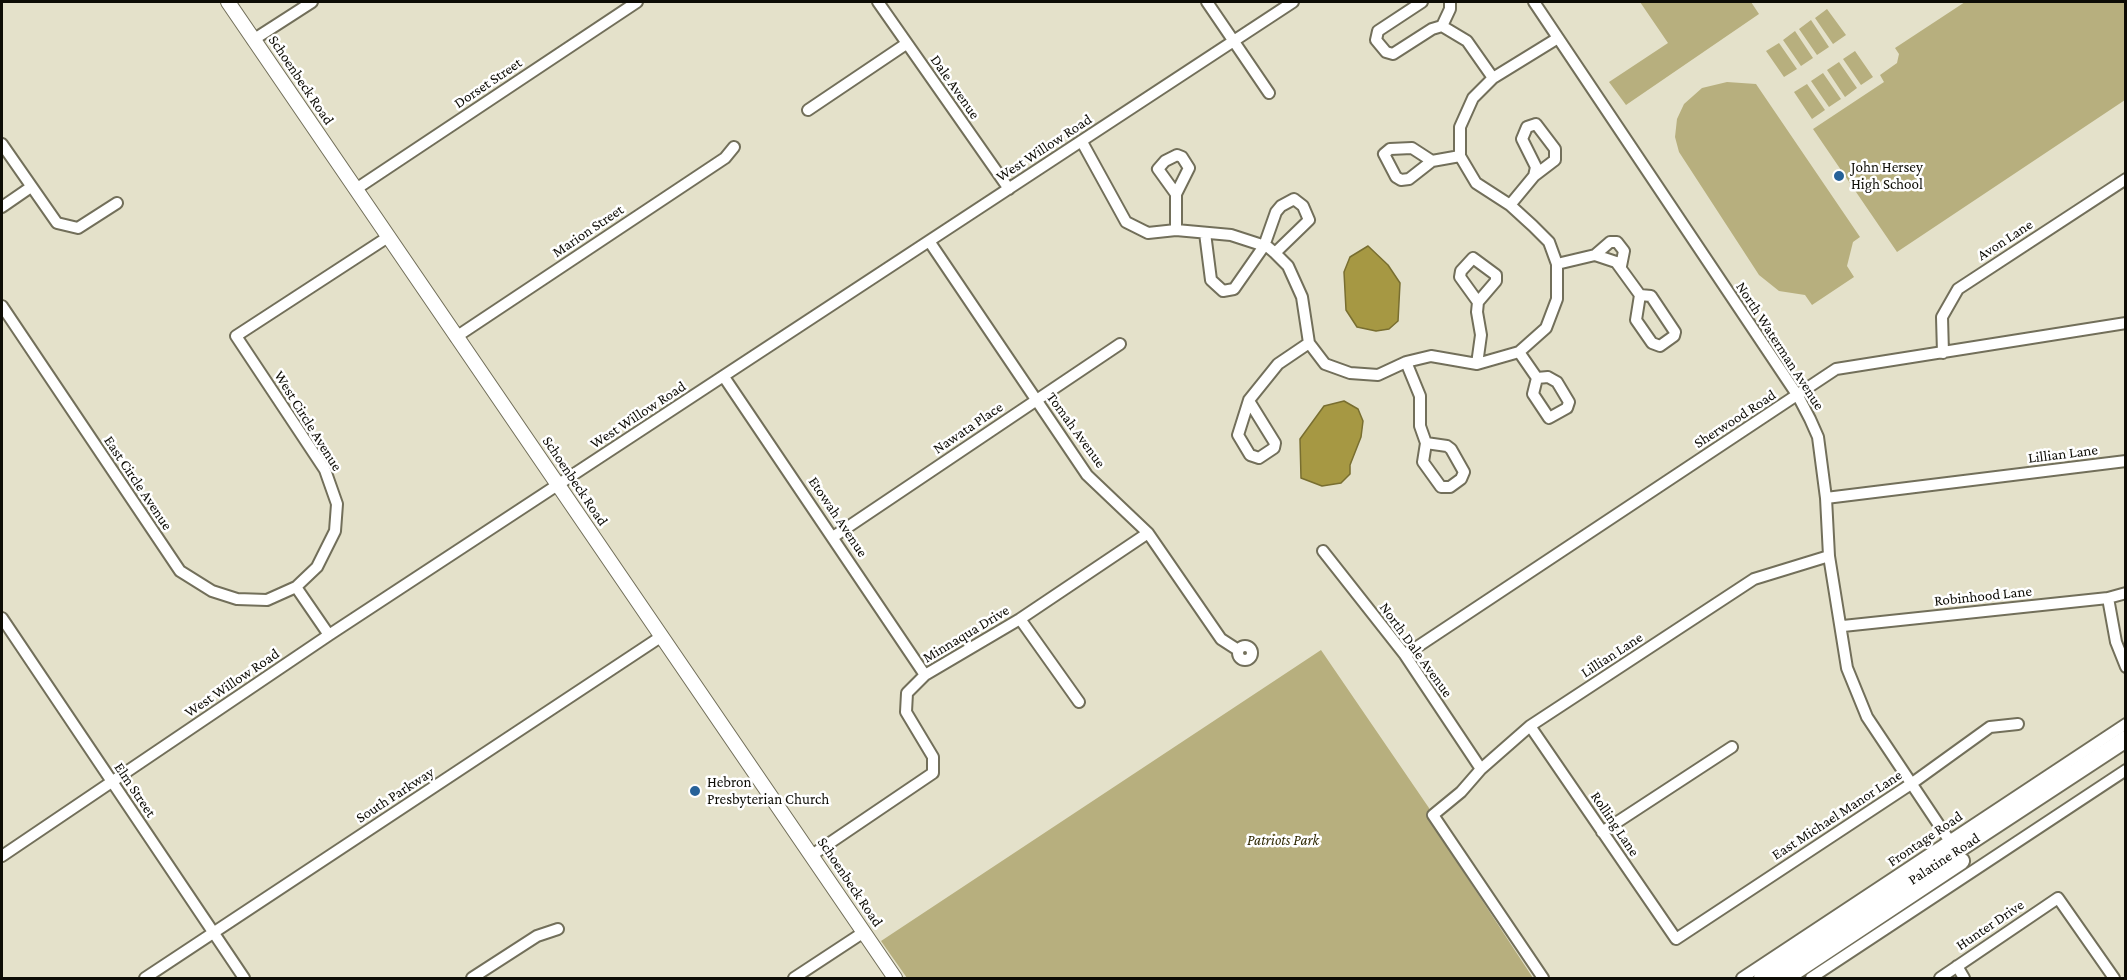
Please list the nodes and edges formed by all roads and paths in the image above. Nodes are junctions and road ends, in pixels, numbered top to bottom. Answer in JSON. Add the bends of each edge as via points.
{"nodes":[{"id":1,"x":228,"y":2,"type":"edge"},
{"id":2,"x":312,"y":2,"type":"edge"},
{"id":3,"x":637,"y":2,"type":"edge"},
{"id":4,"x":878,"y":2,"type":"edge"},
{"id":5,"x":1207,"y":2,"type":"edge"},
{"id":6,"x":1293,"y":2,"type":"edge"},
{"id":7,"x":1422,"y":2,"type":"edge"},
{"id":8,"x":1450,"y":2,"type":"edge"},
{"id":9,"x":1534,"y":2,"type":"edge"},
{"id":10,"x":1442,"y":26,"type":"junction"},
{"id":11,"x":1558,"y":38,"type":"junction"},
{"id":12,"x":253,"y":40,"type":"junction"},
{"id":13,"x":1234,"y":40,"type":"junction"},
{"id":14,"x":906,"y":44,"type":"junction"},
{"id":15,"x":1492,"y":78,"type":"junction"},
{"id":16,"x":1269,"y":93,"type":"dead end"},
{"id":17,"x":808,"y":110,"type":"dead end"},
{"id":18,"x":1082,"y":142,"type":"junction"},
{"id":19,"x":2,"y":144,"type":"edge"},
{"id":20,"x":734,"y":147,"type":"dead end"},
{"id":21,"x":1460,"y":156,"type":"junction"},
{"id":22,"x":1432,"y":161,"type":"dead end"},
{"id":23,"x":1534,"y":176,"type":"junction"},
{"id":24,"x":2126,"y":179,"type":"edge"},
{"id":25,"x":31,"y":187,"type":"junction"},
{"id":26,"x":356,"y":189,"type":"junction"},
{"id":27,"x":1009,"y":189,"type":"junction"},
{"id":28,"x":1176,"y":194,"type":"dead end"},
{"id":29,"x":117,"y":203,"type":"dead end"},
{"id":30,"x":1510,"y":205,"type":"junction"},
{"id":31,"x":2,"y":207,"type":"edge"},
{"id":32,"x":1176,"y":230,"type":"junction"},
{"id":33,"x":1205,"y":233,"type":"junction"},
{"id":34,"x":388,"y":237,"type":"junction"},
{"id":35,"x":929,"y":241,"type":"junction"},
{"id":36,"x":1263,"y":246,"type":"junction"},
{"id":37,"x":1275,"y":253,"type":"junction"},
{"id":38,"x":1595,"y":255,"type":"junction"},
{"id":39,"x":1557,"y":264,"type":"junction"},
{"id":40,"x":1621,"y":266,"type":"junction"},
{"id":41,"x":1640,"y":295,"type":"junction"},
{"id":42,"x":1478,"y":302,"type":"dead end"},
{"id":43,"x":2,"y":306,"type":"edge"},
{"id":44,"x":2126,"y":323,"type":"edge"},
{"id":45,"x":456,"y":337,"type":"junction"},
{"id":46,"x":1120,"y":344,"type":"dead end"},
{"id":47,"x":1309,"y":344,"type":"junction"},
{"id":48,"x":1519,"y":352,"type":"junction"},
{"id":49,"x":1943,"y":353,"type":"junction"},
{"id":50,"x":1406,"y":362,"type":"junction"},
{"id":51,"x":1477,"y":364,"type":"junction"},
{"id":52,"x":724,"y":377,"type":"junction"},
{"id":53,"x":1537,"y":378,"type":"dead end"},
{"id":54,"x":1798,"y":396,"type":"junction"},
{"id":55,"x":1036,"y":400,"type":"junction"},
{"id":56,"x":1249,"y":402,"type":"junction"},
{"id":57,"x":1426,"y":442,"type":"junction"},
{"id":58,"x":2126,"y":460,"type":"edge"},
{"id":59,"x":559,"y":486,"type":"junction"},
{"id":60,"x":1826,"y":498,"type":"junction"},
{"id":61,"x":1148,"y":533,"type":"junction"},
{"id":62,"x":833,"y":537,"type":"junction"},
{"id":63,"x":1323,"y":550,"type":"dead end"},
{"id":64,"x":1829,"y":556,"type":"junction"},
{"id":65,"x":296,"y":587,"type":"junction"},
{"id":66,"x":2126,"y":593,"type":"edge"},
{"id":67,"x":2108,"y":598,"type":"junction"},
{"id":68,"x":2,"y":618,"type":"edge"},
{"id":69,"x":1020,"y":619,"type":"junction"},
{"id":70,"x":1843,"y":626,"type":"junction"},
{"id":71,"x":329,"y":635,"type":"junction"},
{"id":72,"x":662,"y":636,"type":"junction"},
{"id":73,"x":1238,"y":650,"type":"dead end"},
{"id":74,"x":1405,"y":655,"type":"junction"},
{"id":75,"x":2126,"y":668,"type":"edge"},
{"id":76,"x":925,"y":675,"type":"junction"},
{"id":77,"x":1079,"y":702,"type":"dead end"},
{"id":78,"x":2018,"y":724,"type":"dead end"},
{"id":79,"x":2126,"y":724,"type":"edge"},
{"id":80,"x":1530,"y":726,"type":"junction"},
{"id":81,"x":2126,"y":740,"type":"edge"},
{"id":82,"x":1732,"y":747,"type":"dead end"},
{"id":83,"x":2126,"y":753,"type":"edge"},
{"id":84,"x":1481,"y":769,"type":"junction"},
{"id":85,"x":2126,"y":770,"type":"edge"},
{"id":86,"x":112,"y":782,"type":"junction"},
{"id":87,"x":1911,"y":784,"type":"junction"},
{"id":88,"x":1602,"y":832,"type":"junction"},
{"id":89,"x":1949,"y":840,"type":"junction"},
{"id":90,"x":812,"y":855,"type":"junction"},
{"id":91,"x":2,"y":856,"type":"edge"},
{"id":92,"x":558,"y":929,"type":"dead end"},
{"id":93,"x":864,"y":932,"type":"junction"},
{"id":94,"x":213,"y":933,"type":"junction"},
{"id":95,"x":1676,"y":939,"type":"joint"},
{"id":96,"x":1956,"y":966,"type":"junction"},
{"id":97,"x":146,"y":978,"type":"edge"},
{"id":98,"x":244,"y":978,"type":"edge"},
{"id":99,"x":472,"y":978,"type":"edge"},
{"id":100,"x":794,"y":978,"type":"edge"},
{"id":101,"x":895,"y":978,"type":"edge"},
{"id":102,"x":1543,"y":978,"type":"edge"},
{"id":103,"x":1742,"y":978,"type":"edge"},
{"id":104,"x":1762,"y":978,"type":"edge"},
{"id":105,"x":1785,"y":978,"type":"edge"},
{"id":106,"x":1810,"y":978,"type":"edge"},
{"id":107,"x":1940,"y":978,"type":"edge"},
{"id":108,"x":1964,"y":978,"type":"edge"},
{"id":109,"x":2114,"y":978,"type":"edge"}],
"edges":[{"from":1,"to":12,"type":"main road","name":"Schoenbeck Road"},
{"from":2,"to":12,"type":"street"},
{"from":3,"to":26,"type":"street","name":"Dorset Street"},
{"from":4,"to":14,"type":"street","name":"Dale Avenue"},
{"from":5,"to":13,"type":"street"},
{"from":6,"to":13,"type":"street","name":"West Willow Road"},
{"from":7,"to":10,"type":"street","via":[[1378,31],[1376,40],[1388,54]]},
{"from":8,"to":10,"type":"street"},
{"from":9,"to":11,"type":"street","name":"North Waterman Avenue"},
{"from":10,"to":15,"type":"street","via":[[1467,41]]},
{"from":11,"to":15,"type":"street"},
{"from":11,"to":54,"type":"street","name":"North Waterman Avenue"},
{"from":12,"to":26,"type":"main road","name":"Schoenbeck Road"},
{"from":13,"to":16,"type":"street"},
{"from":13,"to":18,"type":"street","name":"West Willow Road"},
{"from":14,"to":17,"type":"street"},
{"from":14,"to":27,"type":"street","name":"Dale Avenue"},
{"from":15,"to":21,"type":"street","via":[[1473,98],[1460,127]]},
{"from":18,"to":27,"type":"street","name":"West Willow Road"},
{"from":18,"to":32,"type":"street","via":[[1126,222],[1148,232]]},
{"from":19,"to":25,"type":"street"},
{"from":20,"to":45,"type":"street","name":"Marion Street","via":[[725,158]]},
{"from":21,"to":22,"type":"street"},
{"from":21,"to":30,"type":"street","via":[[1476,183]]},
{"from":23,"to":23,"type":"street","via":[[1556,155],[1536,124],[1527,127],[1521,139],[1536,167]]},
{"from":23,"to":30,"type":"street"},
{"from":24,"to":49,"type":"street","name":"Avon Lane","via":[[1958,289],[1942,316]]},
{"from":25,"to":29,"type":"street","via":[[57,223],[78,228]]},
{"from":25,"to":31,"type":"street"},
{"from":26,"to":34,"type":"main road","name":"Schoenbeck Road"},
{"from":27,"to":35,"type":"street","name":"West Willow Road"},
{"from":28,"to":32,"type":"street"},
{"from":30,"to":39,"type":"street","via":[[1549,242]]},
{"from":32,"to":33,"type":"street"},
{"from":33,"to":36,"type":"street","via":[[1231,235]]},
{"from":33,"to":36,"type":"street","via":[[1211,280],[1222,291],[1234,289],[1240,283]]},
{"from":34,"to":45,"type":"main road","name":"Schoenbeck Road"},
{"from":34,"to":65,"type":"street","name":"West Circle Avenue","via":[[236,336],[325,470],[337,504],[335,531],[317,567]]},
{"from":35,"to":52,"type":"street","name":"West Willow Road"},
{"from":35,"to":55,"type":"street","name":"Tomah Avenue"},
{"from":36,"to":37,"type":"street"},
{"from":36,"to":37,"type":"street","via":[[1281,206],[1294,199],[1299,201],[1309,220]]},
{"from":37,"to":47,"type":"street","via":[[1288,266],[1302,297]]},
{"from":38,"to":39,"type":"street"},
{"from":38,"to":40,"type":"street"},
{"from":38,"to":40,"type":"street","via":[[1610,242],[1617,242],[1624,251]]},
{"from":39,"to":48,"type":"street","via":[[1557,299],[1546,328]]},
{"from":40,"to":41,"type":"street"},
{"from":41,"to":41,"type":"street","via":[[1636,320],[1652,343],[1660,346],[1675,332],[1651,296]]},
{"from":42,"to":51,"type":"street","via":[[1481,334]]},
{"from":43,"to":65,"type":"street","name":"East Circle Avenue","via":[[180,571],[212,591],[237,599],[267,600]]},
{"from":44,"to":49,"type":"street","name":"Sherwood Road"},
{"from":45,"to":59,"type":"main road","name":"Schoenbeck Road"},
{"from":46,"to":55,"type":"street","name":"Nawata Place"},
{"from":47,"to":50,"type":"street","via":[[1325,364],[1350,373],[1378,375]]},
{"from":47,"to":56,"type":"street","via":[[1278,363]]},
{"from":48,"to":51,"type":"street"},
{"from":48,"to":53,"type":"street"},
{"from":49,"to":54,"type":"street","name":"Sherwood Road","via":[[1836,369]]},
{"from":50,"to":51,"type":"street","via":[[1431,356]]},
{"from":50,"to":57,"type":"street","via":[[1420,396],[1420,426]]},
{"from":52,"to":59,"type":"street","name":"West Willow Road"},
{"from":52,"to":62,"type":"street","name":"Etowah Avenue"},
{"from":54,"to":60,"type":"street","name":"North Waterman Avenue","via":[[1818,437]]},
{"from":54,"to":74,"type":"street","name":"Sherwood Road"},
{"from":55,"to":61,"type":"street","name":"Tomah Avenue","via":[[1088,475]]},
{"from":55,"to":62,"type":"street","name":"Nawata Place"},
{"from":56,"to":56,"type":"street","via":[[1238,435],[1250,455],[1259,458],[1275,443]]},
{"from":57,"to":57,"type":"street","via":[[1423,462],[1438,485],[1445,488],[1461,479],[1464,472],[1451,449]]},
{"from":58,"to":60,"type":"street","name":"Lillian Lane"},
{"from":59,"to":71,"type":"street","name":"West Willow Road"},
{"from":59,"to":72,"type":"main road","name":"Schoenbeck Road"},
{"from":60,"to":64,"type":"street","name":"North Waterman Avenue"},
{"from":61,"to":69,"type":"street","name":"Minnaqua Drive"},
{"from":61,"to":73,"type":"street","name":"Tomah Avenue","via":[[1221,639]]},
{"from":62,"to":76,"type":"street","name":"Etowah Avenue"},
{"from":63,"to":74,"type":"street","name":"North Dale Avenue"},
{"from":64,"to":70,"type":"street","name":"North Waterman Avenue"},
{"from":64,"to":80,"type":"street","name":"Lillian Lane","via":[[1754,579]]},
{"from":65,"to":71,"type":"street"},
{"from":66,"to":67,"type":"street","name":"Robinhood Lane"},
{"from":67,"to":70,"type":"street","name":"Robinhood Lane"},
{"from":67,"to":75,"type":"street","via":[[2116,642]]},
{"from":68,"to":86,"type":"street","name":"Elm Street"},
{"from":69,"to":76,"type":"street","name":"Minnaqua Drive"},
{"from":69,"to":77,"type":"street"},
{"from":70,"to":87,"type":"street","name":"North Waterman Avenue","via":[[1847,668],[1867,717]]},
{"from":71,"to":86,"type":"street","name":"West Willow Road"},
{"from":72,"to":90,"type":"main road","name":"Schoenbeck Road"},
{"from":72,"to":94,"type":"street","name":"South Parkway"},
{"from":74,"to":84,"type":"street","name":"North Dale Avenue"},
{"from":76,"to":90,"type":"street","name":"Minnaqua Drive","via":[[907,693],[906,712],[933,757],[933,774]]},
{"from":78,"to":87,"type":"street","name":"East Michael Manor Lane","via":[[1990,728]]},
{"from":79,"to":89,"type":"street","name":"Frontage Road"},
{"from":80,"to":84,"type":"street","name":"Lillian Lane"},
{"from":80,"to":88,"type":"street","name":"Rolling Lane"},
{"from":81,"to":104,"type":"highway","name":"Palatine Road"},
{"from":82,"to":88,"type":"street"},
{"from":83,"to":105,"type":"highway","name":"Palatine Road"},
{"from":84,"to":102,"type":"street","name":"Lillian Lane","via":[[1433,815]]},
{"from":85,"to":106,"type":"street"},
{"from":86,"to":91,"type":"street","name":"West Willow Road"},
{"from":86,"to":94,"type":"street","name":"Elm Street"},
{"from":87,"to":89,"type":"street","name":"North Waterman Avenue"},
{"from":87,"to":95,"type":"street","name":"East Michael Manor Lane"},
{"from":88,"to":95,"type":"street","name":"Rolling Lane"},
{"from":89,"to":103,"type":"street","name":"Frontage Road"},
{"from":90,"to":93,"type":"main road","name":"Schoenbeck Road"},
{"from":92,"to":99,"type":"street","via":[[537,936]]},
{"from":93,"to":100,"type":"street"},
{"from":93,"to":101,"type":"main road","name":"Schoenbeck Road"},
{"from":94,"to":97,"type":"street","name":"South Parkway"},
{"from":94,"to":98,"type":"street","name":"Elm Street"},
{"from":96,"to":107,"type":"street","name":"Hunter Drive"},
{"from":96,"to":108,"type":"street"},
{"from":96,"to":109,"type":"street","name":"Hunter Drive","via":[[2058,898]]}]}
